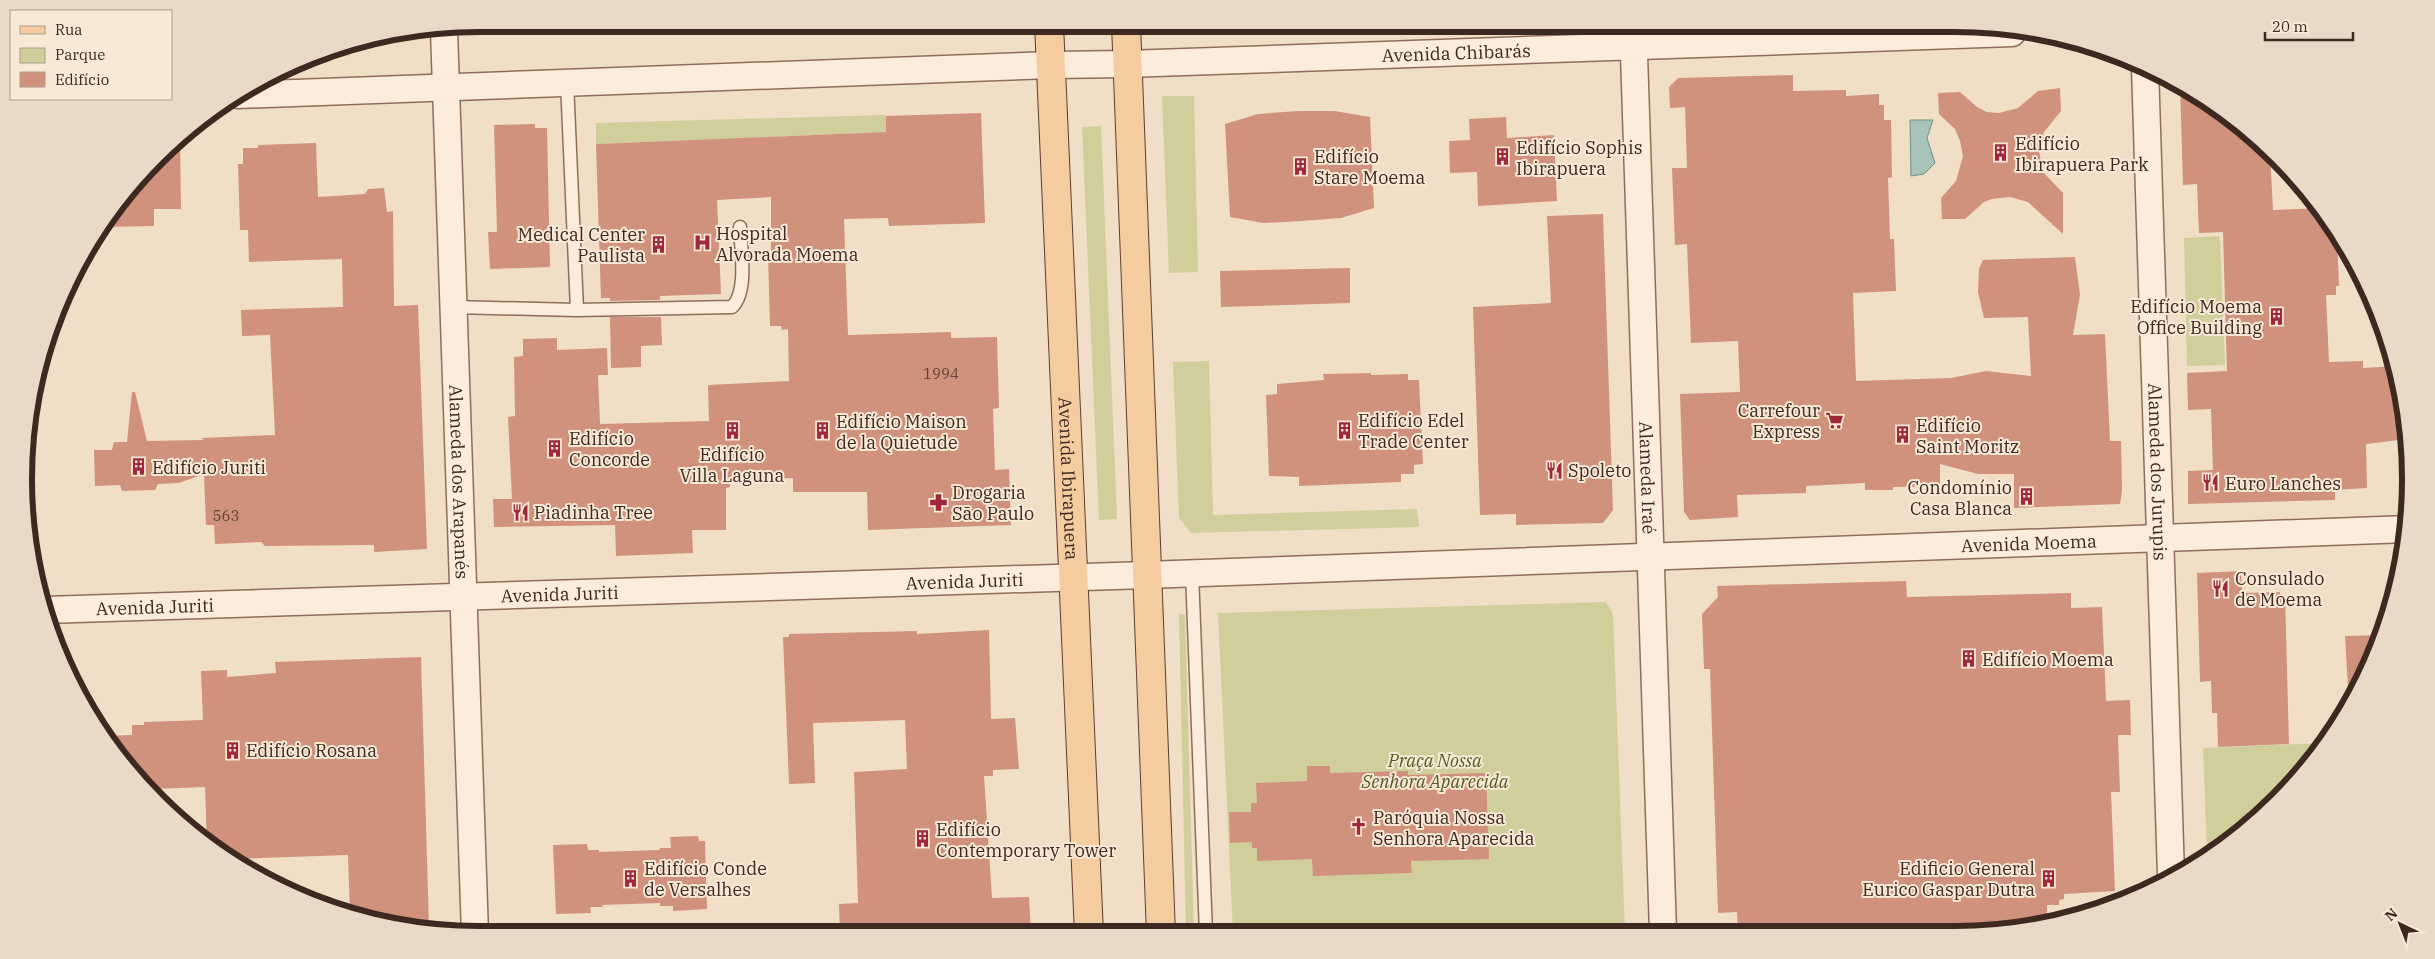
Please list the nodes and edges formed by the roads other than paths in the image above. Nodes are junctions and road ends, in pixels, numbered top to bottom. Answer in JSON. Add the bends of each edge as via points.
{"nodes":[{"id":1,"x":1049,"y":32,"type":"edge"},
{"id":2,"x":1126,"y":32,"type":"edge"},
{"id":3,"x":1986,"y":33,"type":"edge"},
{"id":4,"x":444,"y":34,"type":"edge"},
{"id":5,"x":1633,"y":35,"type":"edge"},
{"id":6,"x":1127,"y":64,"type":"junction"},
{"id":7,"x":1051,"y":65,"type":"junction"},
{"id":8,"x":2146,"y":76,"type":"edge"},
{"id":9,"x":567,"y":82,"type":"junction"},
{"id":10,"x":446,"y":87,"type":"junction"},
{"id":11,"x":252,"y":94,"type":"edge"},
{"id":12,"x":740,"y":227,"type":"dead end"},
{"id":13,"x":453,"y":307,"type":"junction"},
{"id":14,"x":577,"y":310,"type":"junction"},
{"id":15,"x":2400,"y":529,"type":"edge"},
{"id":16,"x":2159,"y":538,"type":"junction"},
{"id":17,"x":1649,"y":555,"type":"junction"},
{"id":18,"x":1192,"y":573,"type":"junction"},
{"id":19,"x":1146,"y":575,"type":"junction"},
{"id":20,"x":1074,"y":576,"type":"junction"},
{"id":21,"x":462,"y":596,"type":"junction"},
{"id":22,"x":52,"y":610,"type":"edge"},
{"id":23,"x":2171,"y":871,"type":"edge"},
{"id":24,"x":475,"y":926,"type":"edge"},
{"id":25,"x":1089,"y":926,"type":"edge"},
{"id":26,"x":1161,"y":926,"type":"edge"},
{"id":27,"x":1206,"y":926,"type":"edge"},
{"id":28,"x":1663,"y":926,"type":"edge"}],
"edges":[{"from":1,"to":7,"type":"main road","name":"Avenida Ibirapuera"},
{"from":2,"to":6,"type":"main road"},
{"from":3,"to":5,"type":"street","name":"Avenida Chibarás"},
{"from":4,"to":10,"type":"street","name":"Alameda dos Arapanés"},
{"from":5,"to":6,"type":"street","name":"Avenida Chibarás"},
{"from":5,"to":17,"type":"street","name":"Alameda Iraé"},
{"from":6,"to":7,"type":"street","name":"Avenida Chibarás"},
{"from":6,"to":19,"type":"main road"},
{"from":7,"to":9,"type":"street","name":"Avenida Chibarás"},
{"from":7,"to":20,"type":"main road","name":"Avenida Ibirapuera"},
{"from":8,"to":16,"type":"street","name":"Alameda dos Jurupis"},
{"from":9,"to":10,"type":"street","name":"Avenida Chibarás"},
{"from":9,"to":14,"type":"lane"},
{"from":10,"to":11,"type":"street","name":"Avenida Chibarás"},
{"from":10,"to":13,"type":"street","name":"Alameda dos Arapanés"},
{"from":12,"to":14,"type":"lane","via":[[742,290],[732,307]]},
{"from":13,"to":14,"type":"lane"},
{"from":13,"to":21,"type":"street","name":"Alameda dos Arapanés"},
{"from":15,"to":16,"type":"street","name":"Avenida Moema"},
{"from":16,"to":17,"type":"street","name":"Avenida Moema"},
{"from":16,"to":23,"type":"street","name":"Alameda dos Jurupis"},
{"from":17,"to":18,"type":"street"},
{"from":17,"to":28,"type":"street","name":"Alameda Iraé"},
{"from":18,"to":19,"type":"street"},
{"from":18,"to":27,"type":"lane"},
{"from":19,"to":20,"type":"street"},
{"from":19,"to":26,"type":"main road"},
{"from":20,"to":21,"type":"street","name":"Avenida Juriti"},
{"from":20,"to":25,"type":"main road","name":"Avenida Ibirapuera"},
{"from":21,"to":22,"type":"street","name":"Avenida Juriti"},
{"from":21,"to":24,"type":"street","name":"Alameda dos Arapanés"}]}
